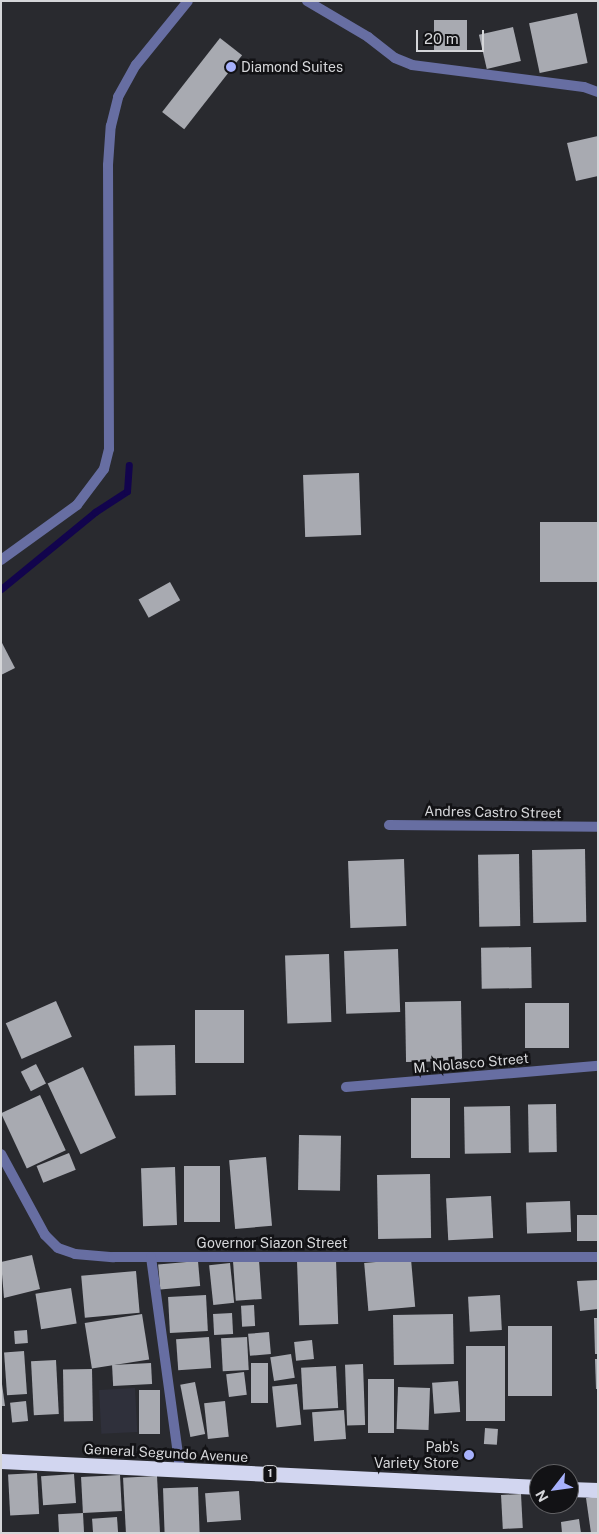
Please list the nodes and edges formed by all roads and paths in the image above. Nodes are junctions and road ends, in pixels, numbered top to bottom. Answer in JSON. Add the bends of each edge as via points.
{"nodes":[{"id":1,"x":188,"y":1,"type":"edge"},
{"id":2,"x":307,"y":1,"type":"edge"},
{"id":3,"x":598,"y":92,"type":"edge"},
{"id":4,"x":1,"y":560,"type":"edge"},
{"id":5,"x":389,"y":825,"type":"dead end"},
{"id":6,"x":598,"y":827,"type":"edge"},
{"id":7,"x":598,"y":1066,"type":"edge"},
{"id":8,"x":346,"y":1087,"type":"dead end"},
{"id":9,"x":1,"y":1154,"type":"edge"},
{"id":10,"x":151,"y":1257,"type":"junction"},
{"id":11,"x":598,"y":1257,"type":"edge"},
{"id":12,"x":1,"y":1461,"type":"edge"},
{"id":13,"x":180,"y":1470,"type":"junction"},
{"id":14,"x":529,"y":1487,"type":"edge"},
{"id":15,"x":579,"y":1489,"type":"edge"},
{"id":16,"x":598,"y":1490,"type":"edge"}],
"edges":[{"from":1,"to":4,"type":"street","via":[[136,65],[118,97],[111,126],[108,165],[109,449],[104,470],[77,505]]},
{"from":2,"to":3,"type":"street","via":[[368,37],[395,58],[412,65],[584,87]]},
{"from":5,"to":6,"type":"street","name":"Andres Castro Street"},
{"from":7,"to":8,"type":"street","name":"M. Nolasco Street"},
{"from":9,"to":10,"type":"street","name":"Governor Siazon Street","via":[[35,1221],[58,1248],[74,1254]]},
{"from":10,"to":11,"type":"street","name":"Governor Siazon Street"},
{"from":10,"to":13,"type":"street"},
{"from":12,"to":13,"type":"highway","name":"General Segundo Avenue","number":"1"},
{"from":13,"to":14,"type":"highway","name":"General Segundo Avenue","number":"1"},
{"from":15,"to":16,"type":"highway"}]}
